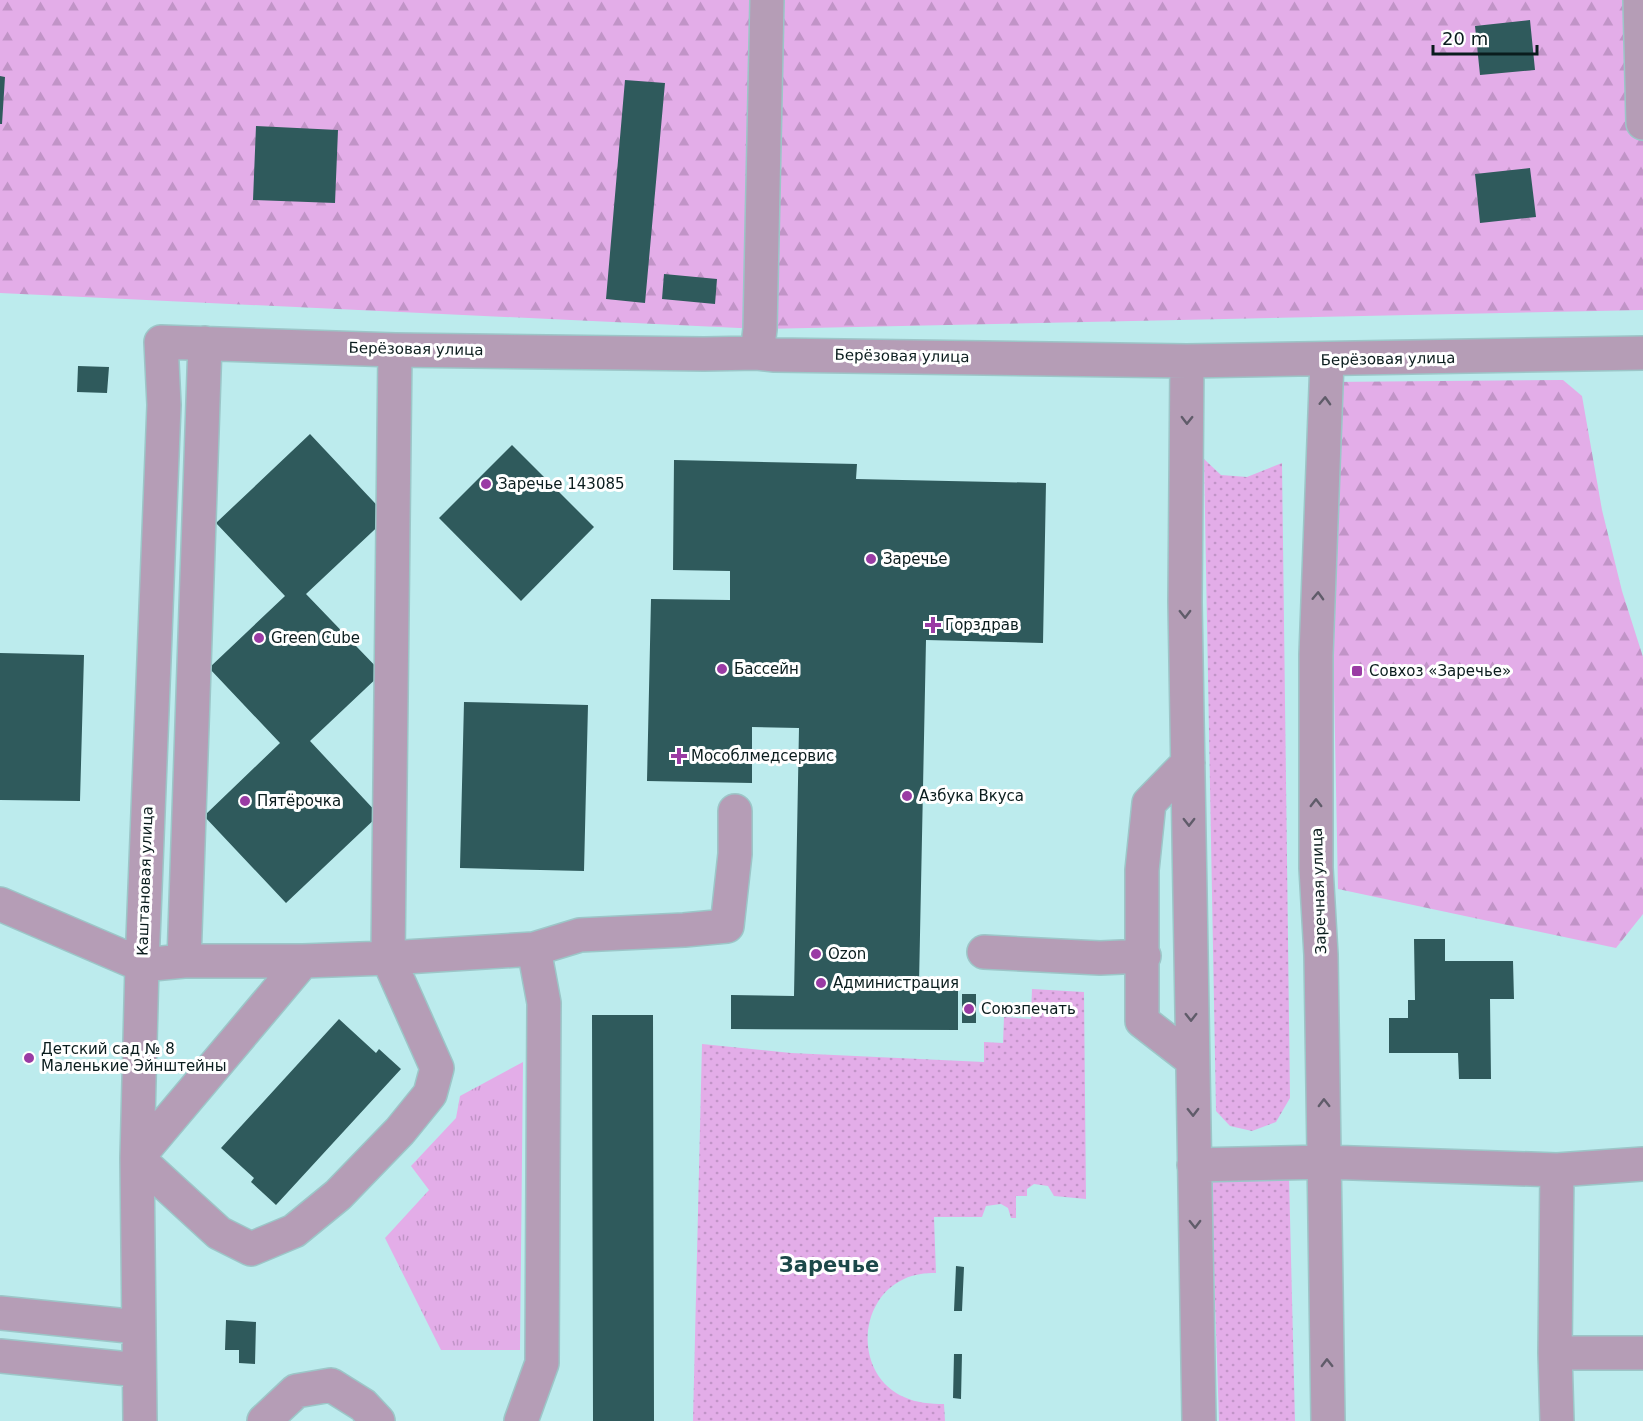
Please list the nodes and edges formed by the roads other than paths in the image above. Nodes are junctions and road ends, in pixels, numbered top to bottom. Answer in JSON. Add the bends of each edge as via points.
{"nodes":[{"id":1,"x":767,"y":0,"type":"edge"},
{"id":2,"x":1640,"y":0,"type":"edge"},
{"id":3,"x":1643,"y":123,"type":"edge"},
{"id":4,"x":161,"y":342,"type":"joint"},
{"id":5,"x":205,"y":343,"type":"junction"},
{"id":6,"x":395,"y":350,"type":"junction"},
{"id":7,"x":757,"y":353,"type":"junction"},
{"id":8,"x":1643,"y":353,"type":"edge"},
{"id":9,"x":1327,"y":360,"type":"junction"},
{"id":10,"x":1187,"y":361,"type":"junction"},
{"id":11,"x":1188,"y":763,"type":"junction"},
{"id":12,"x":735,"y":811,"type":"dead end"},
{"id":13,"x":0,"y":904,"type":"edge"},
{"id":14,"x":534,"y":949,"type":"junction"},
{"id":15,"x":984,"y":952,"type":"dead end"},
{"id":16,"x":1144,"y":956,"type":"junction"},
{"id":17,"x":388,"y":958,"type":"junction"},
{"id":18,"x":184,"y":961,"type":"junction"},
{"id":19,"x":303,"y":961,"type":"junction"},
{"id":20,"x":142,"y":964,"type":"junction"},
{"id":21,"x":1191,"y":1059,"type":"junction"},
{"id":22,"x":137,"y":1158,"type":"junction"},
{"id":23,"x":1325,"y":1162,"type":"junction"},
{"id":24,"x":1643,"y":1164,"type":"edge"},
{"id":25,"x":1194,"y":1165,"type":"junction"},
{"id":26,"x":1557,"y":1170,"type":"junction"},
{"id":27,"x":0,"y":1313,"type":"edge"},
{"id":28,"x":138,"y":1327,"type":"junction"},
{"id":29,"x":1555,"y":1353,"type":"junction"},
{"id":30,"x":1643,"y":1353,"type":"edge"},
{"id":31,"x":0,"y":1356,"type":"edge"},
{"id":32,"x":139,"y":1370,"type":"junction"},
{"id":33,"x":140,"y":1421,"type":"edge"},
{"id":34,"x":264,"y":1421,"type":"edge"},
{"id":35,"x":378,"y":1421,"type":"edge"},
{"id":36,"x":521,"y":1421,"type":"edge"},
{"id":37,"x":1198,"y":1421,"type":"edge"},
{"id":38,"x":1328,"y":1421,"type":"edge"},
{"id":39,"x":1557,"y":1421,"type":"edge"}],
"edges":[{"from":1,"to":7,"type":"street"},
{"from":2,"to":3,"type":"street"},
{"from":4,"to":5,"type":"street","name":"Берёзовая улица"},
{"from":4,"to":20,"type":"street","name":"Каштановая улица","via":[[164,405]]},
{"from":5,"to":6,"type":"street","name":"Берёзовая улица"},
{"from":5,"to":18,"type":"street"},
{"from":6,"to":7,"type":"street","name":"Берёзовая улица"},
{"from":6,"to":17,"type":"street"},
{"from":7,"to":10,"type":"street","name":"Берёзовая улица"},
{"from":8,"to":9,"type":"street","name":"Берёзовая улица"},
{"from":9,"to":10,"type":"street","name":"Берёзовая улица"},
{"from":23,"to":9,"type":"street","name":"Заречная улица","one_way":true,"via":[[1316,655]]},
{"from":10,"to":11,"type":"street","one_way":true},
{"from":11,"to":16,"type":"street","via":[[1149,803],[1142,870]]},
{"from":11,"to":21,"type":"street","one_way":true},
{"from":12,"to":14,"type":"street","via":[[727,926],[580,935]]},
{"from":13,"to":20,"type":"street"},
{"from":14,"to":17,"type":"street"},
{"from":14,"to":36,"type":"street","via":[[544,1003],[542,1363]]},
{"from":15,"to":16,"type":"street","via":[[1100,958]]},
{"from":16,"to":21,"type":"street","via":[[1142,1021]]},
{"from":17,"to":19,"type":"street"},
{"from":17,"to":22,"type":"street","via":[[437,1068],[430,1094],[338,1195],[294,1231],[251,1249],[219,1233]]},
{"from":18,"to":19,"type":"street"},
{"from":18,"to":20,"type":"street"},
{"from":19,"to":22,"type":"street"},
{"from":20,"to":22,"type":"street","name":"Каштановая улица"},
{"from":21,"to":25,"type":"street","one_way":true},
{"from":22,"to":28,"type":"street","name":"Каштановая улица"},
{"from":23,"to":25,"type":"street"},
{"from":23,"to":26,"type":"street"},
{"from":38,"to":23,"type":"street","name":"Заречная улица","one_way":true},
{"from":24,"to":26,"type":"street"},
{"from":25,"to":37,"type":"street","one_way":true},
{"from":26,"to":29,"type":"street"},
{"from":27,"to":28,"type":"street"},
{"from":28,"to":32,"type":"street","name":"Каштановая улица"},
{"from":29,"to":30,"type":"street"},
{"from":29,"to":39,"type":"street"},
{"from":31,"to":32,"type":"street"},
{"from":32,"to":33,"type":"street","name":"Каштановая улица"},
{"from":34,"to":35,"type":"street","via":[[296,1391],[331,1385],[363,1405]]}]}
